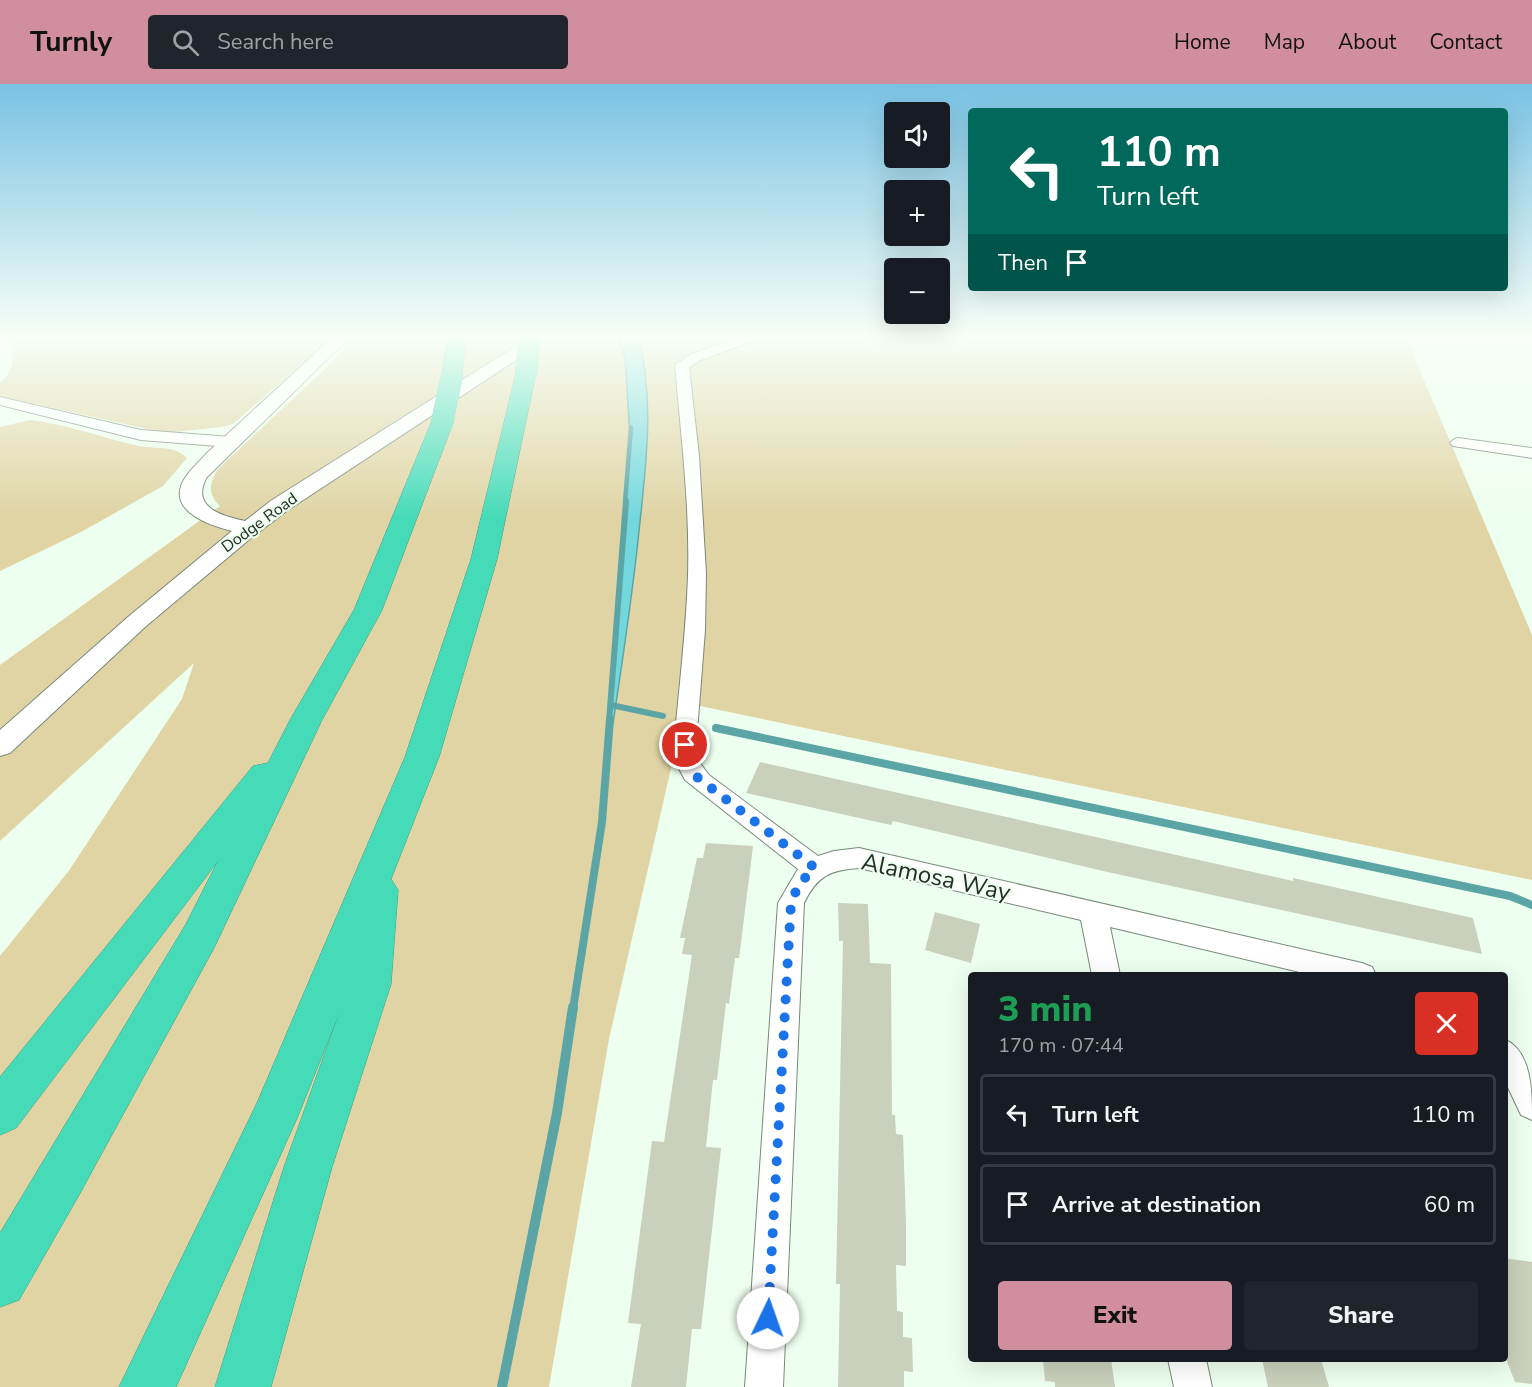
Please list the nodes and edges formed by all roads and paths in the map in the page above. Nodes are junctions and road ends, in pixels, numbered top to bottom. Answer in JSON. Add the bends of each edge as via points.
{"nodes":[{"id":1,"x":280,"y":396,"type":"edge"},
{"id":2,"x":448,"y":396,"type":"edge"},
{"id":3,"x":452,"y":396,"type":"edge"},
{"id":4,"x":521,"y":396,"type":"edge"},
{"id":5,"x":685,"y":396,"type":"edge"},
{"id":6,"x":0,"y":401,"type":"edge"},
{"id":7,"x":18,"y":406,"type":"junction"},
{"id":8,"x":0,"y":414,"type":"edge"},
{"id":9,"x":231,"y":442,"type":"junction"},
{"id":10,"x":1458,"y":443,"type":"dead end"},
{"id":11,"x":1532,"y":453,"type":"edge"},
{"id":12,"x":248,"y":528,"type":"junction"},
{"id":13,"x":306,"y":720,"type":"junction"},
{"id":14,"x":0,"y":746,"type":"edge"},
{"id":15,"x":383,"y":852,"type":"junction"},
{"id":16,"x":815,"y":868,"type":"junction"},
{"id":17,"x":1093,"y":913,"type":"junction"},
{"id":18,"x":1105,"y":972,"type":"edge"},
{"id":19,"x":1349,"y":972,"type":"edge"},
{"id":20,"x":1508,"y":1057,"type":"edge"},
{"id":21,"x":1532,"y":1105,"type":"edge"},
{"id":22,"x":0,"y":1113,"type":"edge"},
{"id":23,"x":0,"y":1281,"type":"edge"},
{"id":24,"x":1188,"y":1362,"type":"edge"},
{"id":25,"x":147,"y":1387,"type":"edge"},
{"id":26,"x":243,"y":1387,"type":"edge"},
{"id":27,"x":764,"y":1387,"type":"edge"},
{"id":28,"x":1193,"y":1387,"type":"edge"}],
"edges":[{"from":1,"to":9,"type":"street"},
{"from":2,"to":13,"type":"highway","bridge":true,"via":[[442,423],[368,610]]},
{"from":3,"to":12,"type":"street","name":"Dodge Road"},
{"from":4,"to":15,"type":"highway","bridge":true,"via":[[484,559],[422,757]]},
{"from":5,"to":16,"type":"street","via":[[697,573],[685,745],[693,774]]},
{"from":6,"to":7,"type":"street"},
{"from":7,"to":8,"type":"street"},
{"from":7,"to":9,"type":"street","via":[[153,437]]},
{"from":9,"to":12,"type":"street","via":[[196,478],[192,496],[206,515],[224,524]]},
{"from":10,"to":11,"type":"street"},
{"from":12,"to":14,"type":"street","name":"Dodge Road"},
{"from":13,"to":22,"type":"highway"},
{"from":13,"to":23,"type":"highway","via":[[200,936]]},
{"from":15,"to":25,"type":"highway","via":[[275,1116]]},
{"from":15,"to":26,"type":"highway","via":[[370,984],[308,1167]]},
{"from":16,"to":17,"type":"street","name":"Alamosa Way","via":[[835,859],[859,858]]},
{"from":16,"to":27,"type":"street","via":[[799,884],[791,903]]},
{"from":17,"to":18,"type":"street"},
{"from":17,"to":19,"type":"street","name":"Alamosa Way"},
{"from":20,"to":21,"type":"street"},
{"from":24,"to":28,"type":"street"}]}
